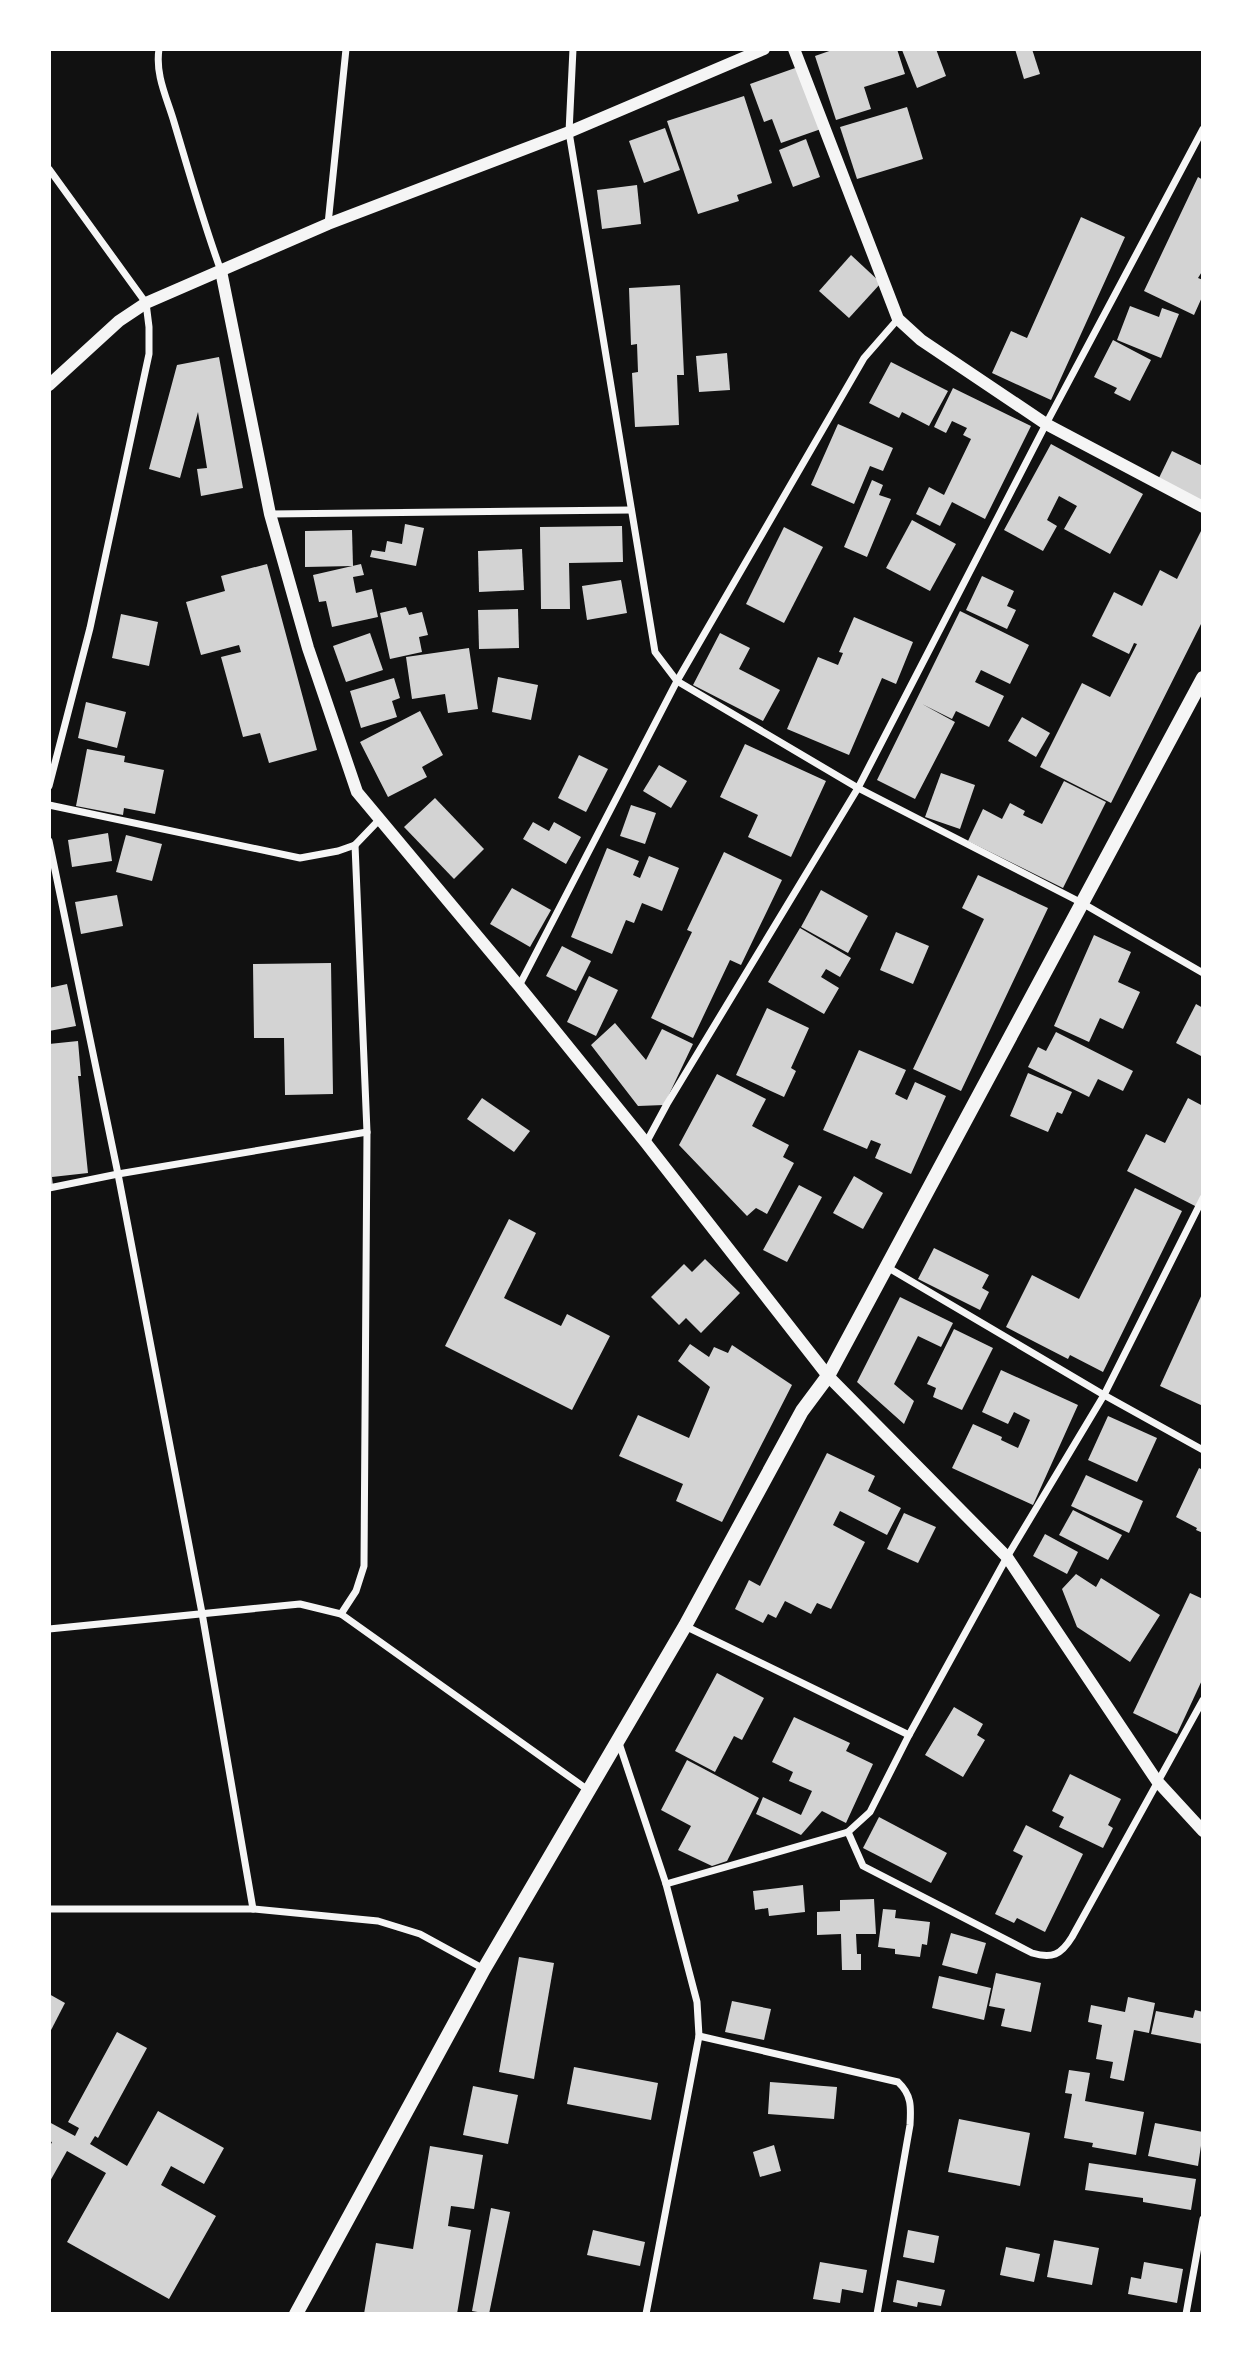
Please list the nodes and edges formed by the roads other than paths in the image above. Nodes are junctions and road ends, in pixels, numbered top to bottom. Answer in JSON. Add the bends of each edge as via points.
{"nodes":[{"id":1,"x":159,"y":49,"type":"edge"},
{"id":2,"x":346,"y":49,"type":"edge"},
{"id":3,"x":573,"y":49,"type":"edge"},
{"id":4,"x":764,"y":49,"type":"edge"},
{"id":5,"x":794,"y":49,"type":"edge"},
{"id":6,"x":1203,"y":129,"type":"edge"},
{"id":7,"x":569,"y":132,"type":"junction"},
{"id":8,"x":49,"y":169,"type":"edge"},
{"id":9,"x":328,"y":224,"type":"junction"},
{"id":10,"x":221,"y":271,"type":"junction"},
{"id":11,"x":146,"y":303,"type":"junction"},
{"id":12,"x":898,"y":319,"type":"junction"},
{"id":13,"x":49,"y":385,"type":"edge"},
{"id":14,"x":1046,"y":424,"type":"junction"},
{"id":15,"x":1203,"y":507,"type":"edge"},
{"id":16,"x":631,"y":510,"type":"junction"},
{"id":17,"x":270,"y":514,"type":"junction"},
{"id":18,"x":1203,"y":678,"type":"edge"},
{"id":19,"x":677,"y":681,"type":"junction"},
{"id":20,"x":49,"y":786,"type":"edge"},
{"id":21,"x":858,"y":788,"type":"junction"},
{"id":22,"x":49,"y":805,"type":"edge"},
{"id":23,"x":379,"y":820,"type":"junction"},
{"id":24,"x":49,"y":841,"type":"edge"},
{"id":25,"x":355,"y":845,"type":"junction"},
{"id":26,"x":1082,"y":903,"type":"junction"},
{"id":27,"x":1203,"y":973,"type":"edge"},
{"id":28,"x":519,"y":986,"type":"junction"},
{"id":29,"x":367,"y":1132,"type":"junction"},
{"id":30,"x":646,"y":1143,"type":"junction"},
{"id":31,"x":118,"y":1174,"type":"junction"},
{"id":32,"x":49,"y":1188,"type":"edge"},
{"id":33,"x":1203,"y":1198,"type":"edge"},
{"id":34,"x":887,"y":1266,"type":"junction"},
{"id":35,"x":828,"y":1376,"type":"junction"},
{"id":36,"x":1104,"y":1395,"type":"junction"},
{"id":37,"x":1203,"y":1450,"type":"edge"},
{"id":38,"x":1007,"y":1557,"type":"junction"},
{"id":39,"x":202,"y":1613,"type":"junction"},
{"id":40,"x":341,"y":1614,"type":"junction"},
{"id":41,"x":685,"y":1626,"type":"junction"},
{"id":42,"x":49,"y":1629,"type":"edge"},
{"id":43,"x":1203,"y":1700,"type":"edge"},
{"id":44,"x":909,"y":1735,"type":"junction"},
{"id":45,"x":618,"y":1740,"type":"junction"},
{"id":46,"x":1157,"y":1781,"type":"junction"},
{"id":47,"x":588,"y":1790,"type":"junction"},
{"id":48,"x":1203,"y":1831,"type":"edge"},
{"id":49,"x":848,"y":1832,"type":"junction"},
{"id":50,"x":666,"y":1884,"type":"junction"},
{"id":51,"x":49,"y":1909,"type":"edge"},
{"id":52,"x":253,"y":1909,"type":"junction"},
{"id":53,"x":484,"y":1969,"type":"junction"},
{"id":54,"x":699,"y":2036,"type":"junction"},
{"id":55,"x":1203,"y":2219,"type":"edge"},
{"id":56,"x":296,"y":2314,"type":"edge"},
{"id":57,"x":646,"y":2314,"type":"edge"},
{"id":58,"x":877,"y":2314,"type":"edge"},
{"id":59,"x":1186,"y":2314,"type":"edge"}],
"edges":[{"from":1,"to":10,"type":"street","via":[[163,88]]},
{"from":2,"to":9,"type":"street"},
{"from":3,"to":7,"type":"street"},
{"from":4,"to":7,"type":"street"},
{"from":5,"to":12,"type":"street"},
{"from":6,"to":14,"type":"street"},
{"from":7,"to":9,"type":"street"},
{"from":7,"to":16,"type":"street"},
{"from":8,"to":11,"type":"street"},
{"from":9,"to":10,"type":"street"},
{"from":10,"to":11,"type":"street"},
{"from":10,"to":17,"type":"street"},
{"from":11,"to":13,"type":"street","via":[[119,321]]},
{"from":11,"to":20,"type":"street","via":[[149,354],[90,628]]},
{"from":12,"to":14,"type":"street","via":[[921,340]]},
{"from":12,"to":19,"type":"street","via":[[864,358]]},
{"from":14,"to":15,"type":"street"},
{"from":14,"to":21,"type":"street"},
{"from":16,"to":17,"type":"street"},
{"from":16,"to":19,"type":"street","via":[[655,652]]},
{"from":17,"to":23,"type":"street","via":[[308,648],[357,792]]},
{"from":18,"to":26,"type":"main road"},
{"from":19,"to":21,"type":"street"},
{"from":19,"to":28,"type":"street"},
{"from":21,"to":26,"type":"street"},
{"from":21,"to":30,"type":"street"},
{"from":22,"to":25,"type":"street","via":[[300,858]]},
{"from":23,"to":25,"type":"street"},
{"from":23,"to":28,"type":"street"},
{"from":24,"to":31,"type":"street"},
{"from":25,"to":29,"type":"street"},
{"from":26,"to":27,"type":"street"},
{"from":26,"to":34,"type":"main road"},
{"from":28,"to":30,"type":"street"},
{"from":29,"to":31,"type":"street"},
{"from":29,"to":40,"type":"street","via":[[364,1566],[356,1591]]},
{"from":30,"to":35,"type":"street"},
{"from":31,"to":32,"type":"street"},
{"from":31,"to":39,"type":"street"},
{"from":33,"to":36,"type":"street"},
{"from":34,"to":35,"type":"main road"},
{"from":34,"to":36,"type":"street"},
{"from":35,"to":38,"type":"street"},
{"from":35,"to":41,"type":"main road","via":[[802,1411]]},
{"from":36,"to":37,"type":"street"},
{"from":36,"to":38,"type":"street"},
{"from":38,"to":44,"type":"street"},
{"from":38,"to":46,"type":"street"},
{"from":39,"to":40,"type":"street","via":[[300,1604]]},
{"from":39,"to":42,"type":"street"},
{"from":39,"to":52,"type":"street"},
{"from":40,"to":47,"type":"street"},
{"from":41,"to":44,"type":"street"},
{"from":41,"to":45,"type":"main road"},
{"from":43,"to":46,"type":"street"},
{"from":44,"to":49,"type":"street","via":[[870,1812]]},
{"from":45,"to":47,"type":"main road"},
{"from":45,"to":50,"type":"street"},
{"from":46,"to":48,"type":"street"},
{"from":46,"to":49,"type":"street","via":[[1072,1937],[1052,1956],[1032,1953],[863,1866]]},
{"from":47,"to":53,"type":"main road"},
{"from":49,"to":50,"type":"street"},
{"from":50,"to":54,"type":"street","via":[[697,2001]]},
{"from":51,"to":52,"type":"street"},
{"from":52,"to":53,"type":"street","via":[[378,1921],[420,1934]]},
{"from":53,"to":56,"type":"main road"},
{"from":54,"to":57,"type":"street"},
{"from":54,"to":58,"type":"street","via":[[898,2082],[909,2094],[909,2125]]},
{"from":55,"to":59,"type":"street"}]}
